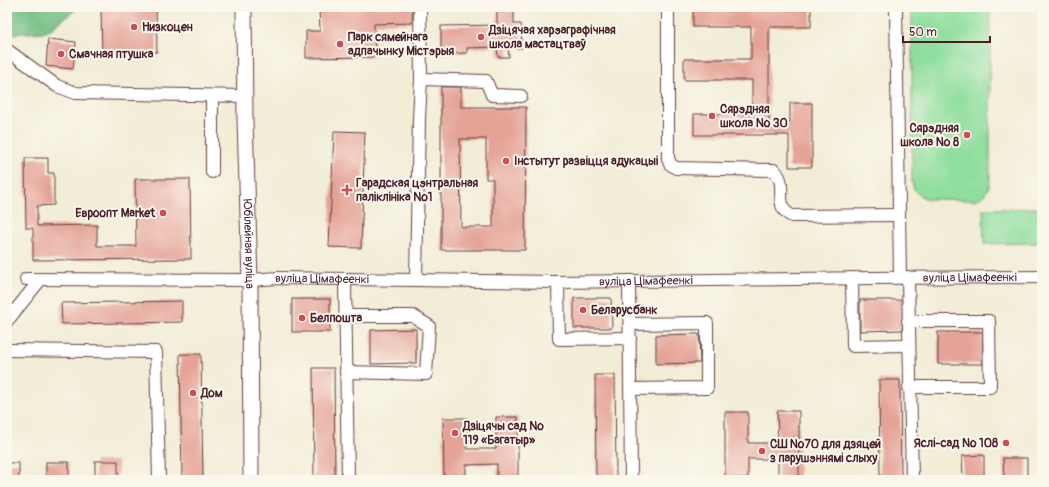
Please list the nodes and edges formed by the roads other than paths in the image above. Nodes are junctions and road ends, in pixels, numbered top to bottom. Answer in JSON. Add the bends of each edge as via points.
{"nodes":[{"id":1,"x":244,"y":7,"type":"edge"},
{"id":2,"x":420,"y":7,"type":"edge"},
{"id":3,"x":668,"y":7,"type":"edge"},
{"id":4,"x":896,"y":7,"type":"edge"},
{"id":5,"x":7,"y":50,"type":"edge"},
{"id":6,"x":421,"y":79,"type":"junction"},
{"id":7,"x":212,"y":96,"type":"junction"},
{"id":8,"x":245,"y":96,"type":"junction"},
{"id":9,"x":521,"y":96,"type":"dead end"},
{"id":10,"x":212,"y":172,"type":"dead end"},
{"id":11,"x":899,"y":215,"type":"junction"},
{"id":12,"x":904,"y":277,"type":"junction"},
{"id":13,"x":1042,"y":277,"type":"edge"},
{"id":14,"x":852,"y":278,"type":"junction"},
{"id":15,"x":26,"y":279,"type":"dead end"},
{"id":16,"x":416,"y":279,"type":"junction"},
{"id":17,"x":40,"y":280,"type":"junction"},
{"id":18,"x":250,"y":280,"type":"junction"},
{"id":19,"x":345,"y":280,"type":"junction"},
{"id":20,"x":629,"y":281,"type":"junction"},
{"id":21,"x":558,"y":282,"type":"junction"},
{"id":22,"x":346,"y":316,"type":"junction"},
{"id":23,"x":7,"y":321,"type":"edge"},
{"id":24,"x":908,"y":321,"type":"junction"},
{"id":25,"x":630,"y":324,"type":"junction"},
{"id":26,"x":630,"y":338,"type":"junction"},
{"id":27,"x":909,"y":345,"type":"junction"},
{"id":28,"x":7,"y":350,"type":"edge"},
{"id":29,"x":346,"y":372,"type":"junction"},
{"id":30,"x":909,"y":387,"type":"junction"},
{"id":31,"x":630,"y":389,"type":"junction"},
{"id":32,"x":159,"y":480,"type":"edge"},
{"id":33,"x":251,"y":480,"type":"edge"},
{"id":34,"x":348,"y":480,"type":"edge"},
{"id":35,"x":631,"y":480,"type":"edge"},
{"id":36,"x":912,"y":480,"type":"edge"}],
"edges":[{"from":1,"to":8,"type":"main road","name":"Юбілейная вуліца"},
{"from":2,"to":6,"type":"street"},
{"from":3,"to":11,"type":"street","via":[[670,164],[676,168],[774,170],[781,180],[781,206],[792,216]]},
{"from":4,"to":11,"type":"street"},
{"from":5,"to":7,"type":"street","via":[[57,86],[76,93]]},
{"from":6,"to":9,"type":"street","via":[[486,81],[492,95]]},
{"from":6,"to":16,"type":"street"},
{"from":7,"to":8,"type":"street"},
{"from":7,"to":10,"type":"street"},
{"from":8,"to":18,"type":"main road","name":"Юбілейная вуліца"},
{"from":11,"to":12,"type":"street"},
{"from":12,"to":13,"type":"street","name":"вуліца Цімафеенкі"},
{"from":12,"to":14,"type":"street","name":"вуліца Цімафеенкі"},
{"from":12,"to":24,"type":"street"},
{"from":14,"to":20,"type":"street","name":"вуліца Цімафеенкі"},
{"from":14,"to":27,"type":"street","via":[[853,346]]},
{"from":15,"to":17,"type":"street","name":"вуліца Цімафеенкі"},
{"from":16,"to":19,"type":"street","name":"вуліца Цімафеенкі"},
{"from":16,"to":21,"type":"street","name":"вуліца Цімафеенкі"},
{"from":17,"to":18,"type":"street","name":"вуліца Цімафеенкі"},
{"from":17,"to":23,"type":"street"},
{"from":18,"to":19,"type":"street","name":"вуліца Цімафеенкі"},
{"from":18,"to":33,"type":"main road","name":"Юбілейная вуліца"},
{"from":19,"to":22,"type":"street"},
{"from":20,"to":21,"type":"street","name":"вуліца Цімафеенкі"},
{"from":20,"to":25,"type":"street"},
{"from":21,"to":26,"type":"street","via":[[559,339]]},
{"from":22,"to":29,"type":"street"},
{"from":22,"to":29,"type":"street","via":[[413,316],[429,326],[426,374]]},
{"from":24,"to":27,"type":"street"},
{"from":24,"to":30,"type":"street","via":[[989,321],[990,386]]},
{"from":25,"to":26,"type":"street"},
{"from":25,"to":31,"type":"street","via":[[707,323],[708,388]]},
{"from":26,"to":31,"type":"street"},
{"from":27,"to":30,"type":"street"},
{"from":28,"to":32,"type":"street","via":[[156,352]]},
{"from":29,"to":34,"type":"street"},
{"from":30,"to":36,"type":"street"},
{"from":31,"to":35,"type":"street"}]}
